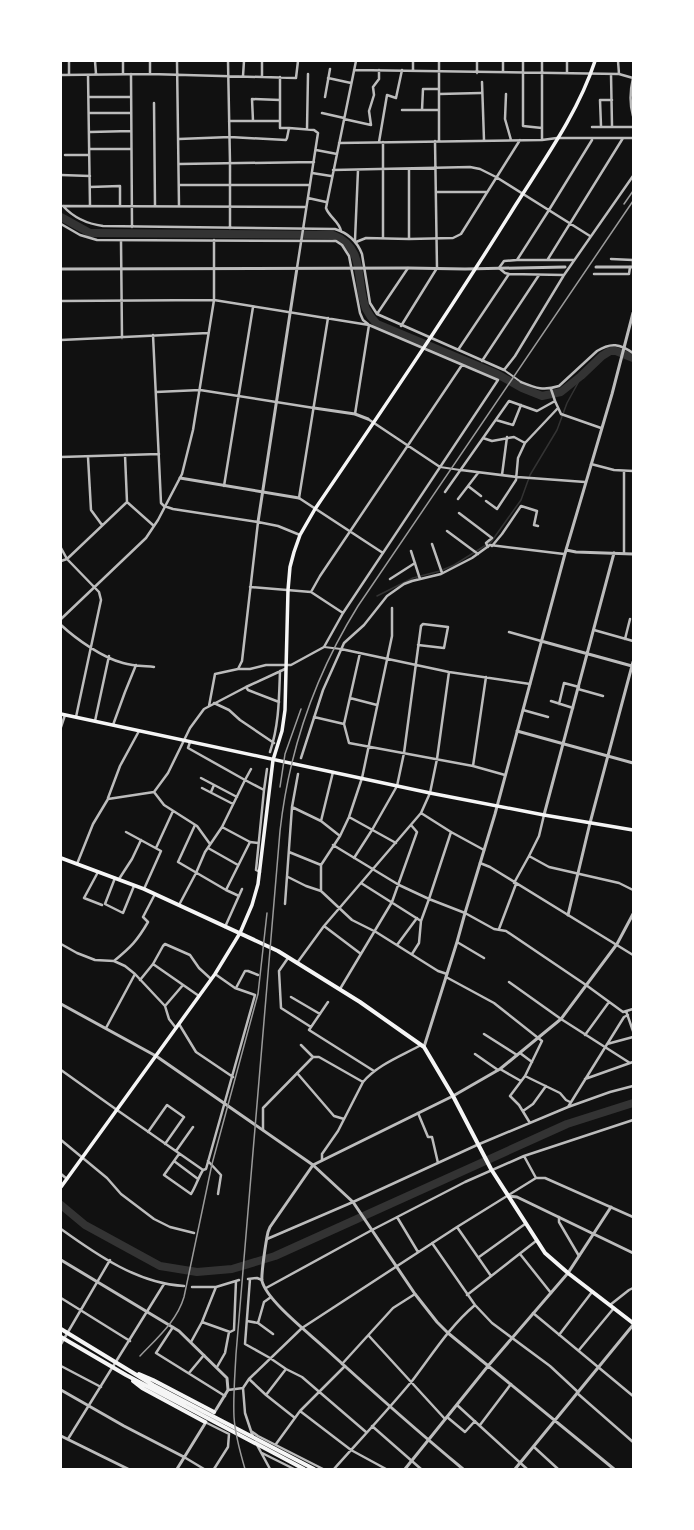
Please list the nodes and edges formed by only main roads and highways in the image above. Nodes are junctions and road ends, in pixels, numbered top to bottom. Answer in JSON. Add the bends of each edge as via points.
{"nodes":[{"id":1,"x":595,"y":61,"type":"edge"},
{"id":2,"x":63,"y":715,"type":"edge"},
{"id":3,"x":273,"y":760,"type":"junction"},
{"id":4,"x":633,"y":830,"type":"edge"},
{"id":5,"x":61,"y":858,"type":"edge"},
{"id":6,"x":240,"y":933,"type":"junction"},
{"id":7,"x":61,"y":1187,"type":"edge"},
{"id":8,"x":633,"y":1324,"type":"edge"},
{"id":9,"x":61,"y":1329,"type":"edge"},
{"id":10,"x":62,"y":1338,"type":"edge"},
{"id":11,"x":135,"y":1374,"type":"junction"},
{"id":12,"x":126,"y":1375,"type":"junction"},
{"id":13,"x":152,"y":1386,"type":"junction"},
{"id":14,"x":214,"y":1412,"type":"road end"},
{"id":15,"x":206,"y":1422,"type":"road end"},
{"id":16,"x":304,"y":1469,"type":"edge"},
{"id":17,"x":314,"y":1469,"type":"edge"}],
"edges":[{"from":1,"to":3,"type":"main road","via":[[578,102],[477,268],[300,535],[290,567],[285,710]]},
{"from":2,"to":3,"type":"main road"},
{"from":3,"to":4,"type":"main road","via":[[430,793]]},
{"from":3,"to":6,"type":"main road","via":[[260,872],[252,905]]},
{"from":5,"to":6,"type":"main road","via":[[135,885]]},
{"from":6,"to":7,"type":"main road","via":[[215,974]]},
{"from":6,"to":8,"type":"main road","via":[[288,957],[422,1046],[453,1096],[491,1170],[536,1241],[549,1258]]},
{"from":9,"to":11,"type":"main road"},
{"from":10,"to":12,"type":"main road"},
{"from":11,"to":13,"type":"main road"},
{"from":11,"to":14,"type":"main road","via":[[141,1374]]},
{"from":12,"to":13,"type":"main road"},
{"from":12,"to":15,"type":"main road","via":[[142,1388]]},
{"from":13,"to":16,"type":"main road"},
{"from":13,"to":17,"type":"main road"}]}
